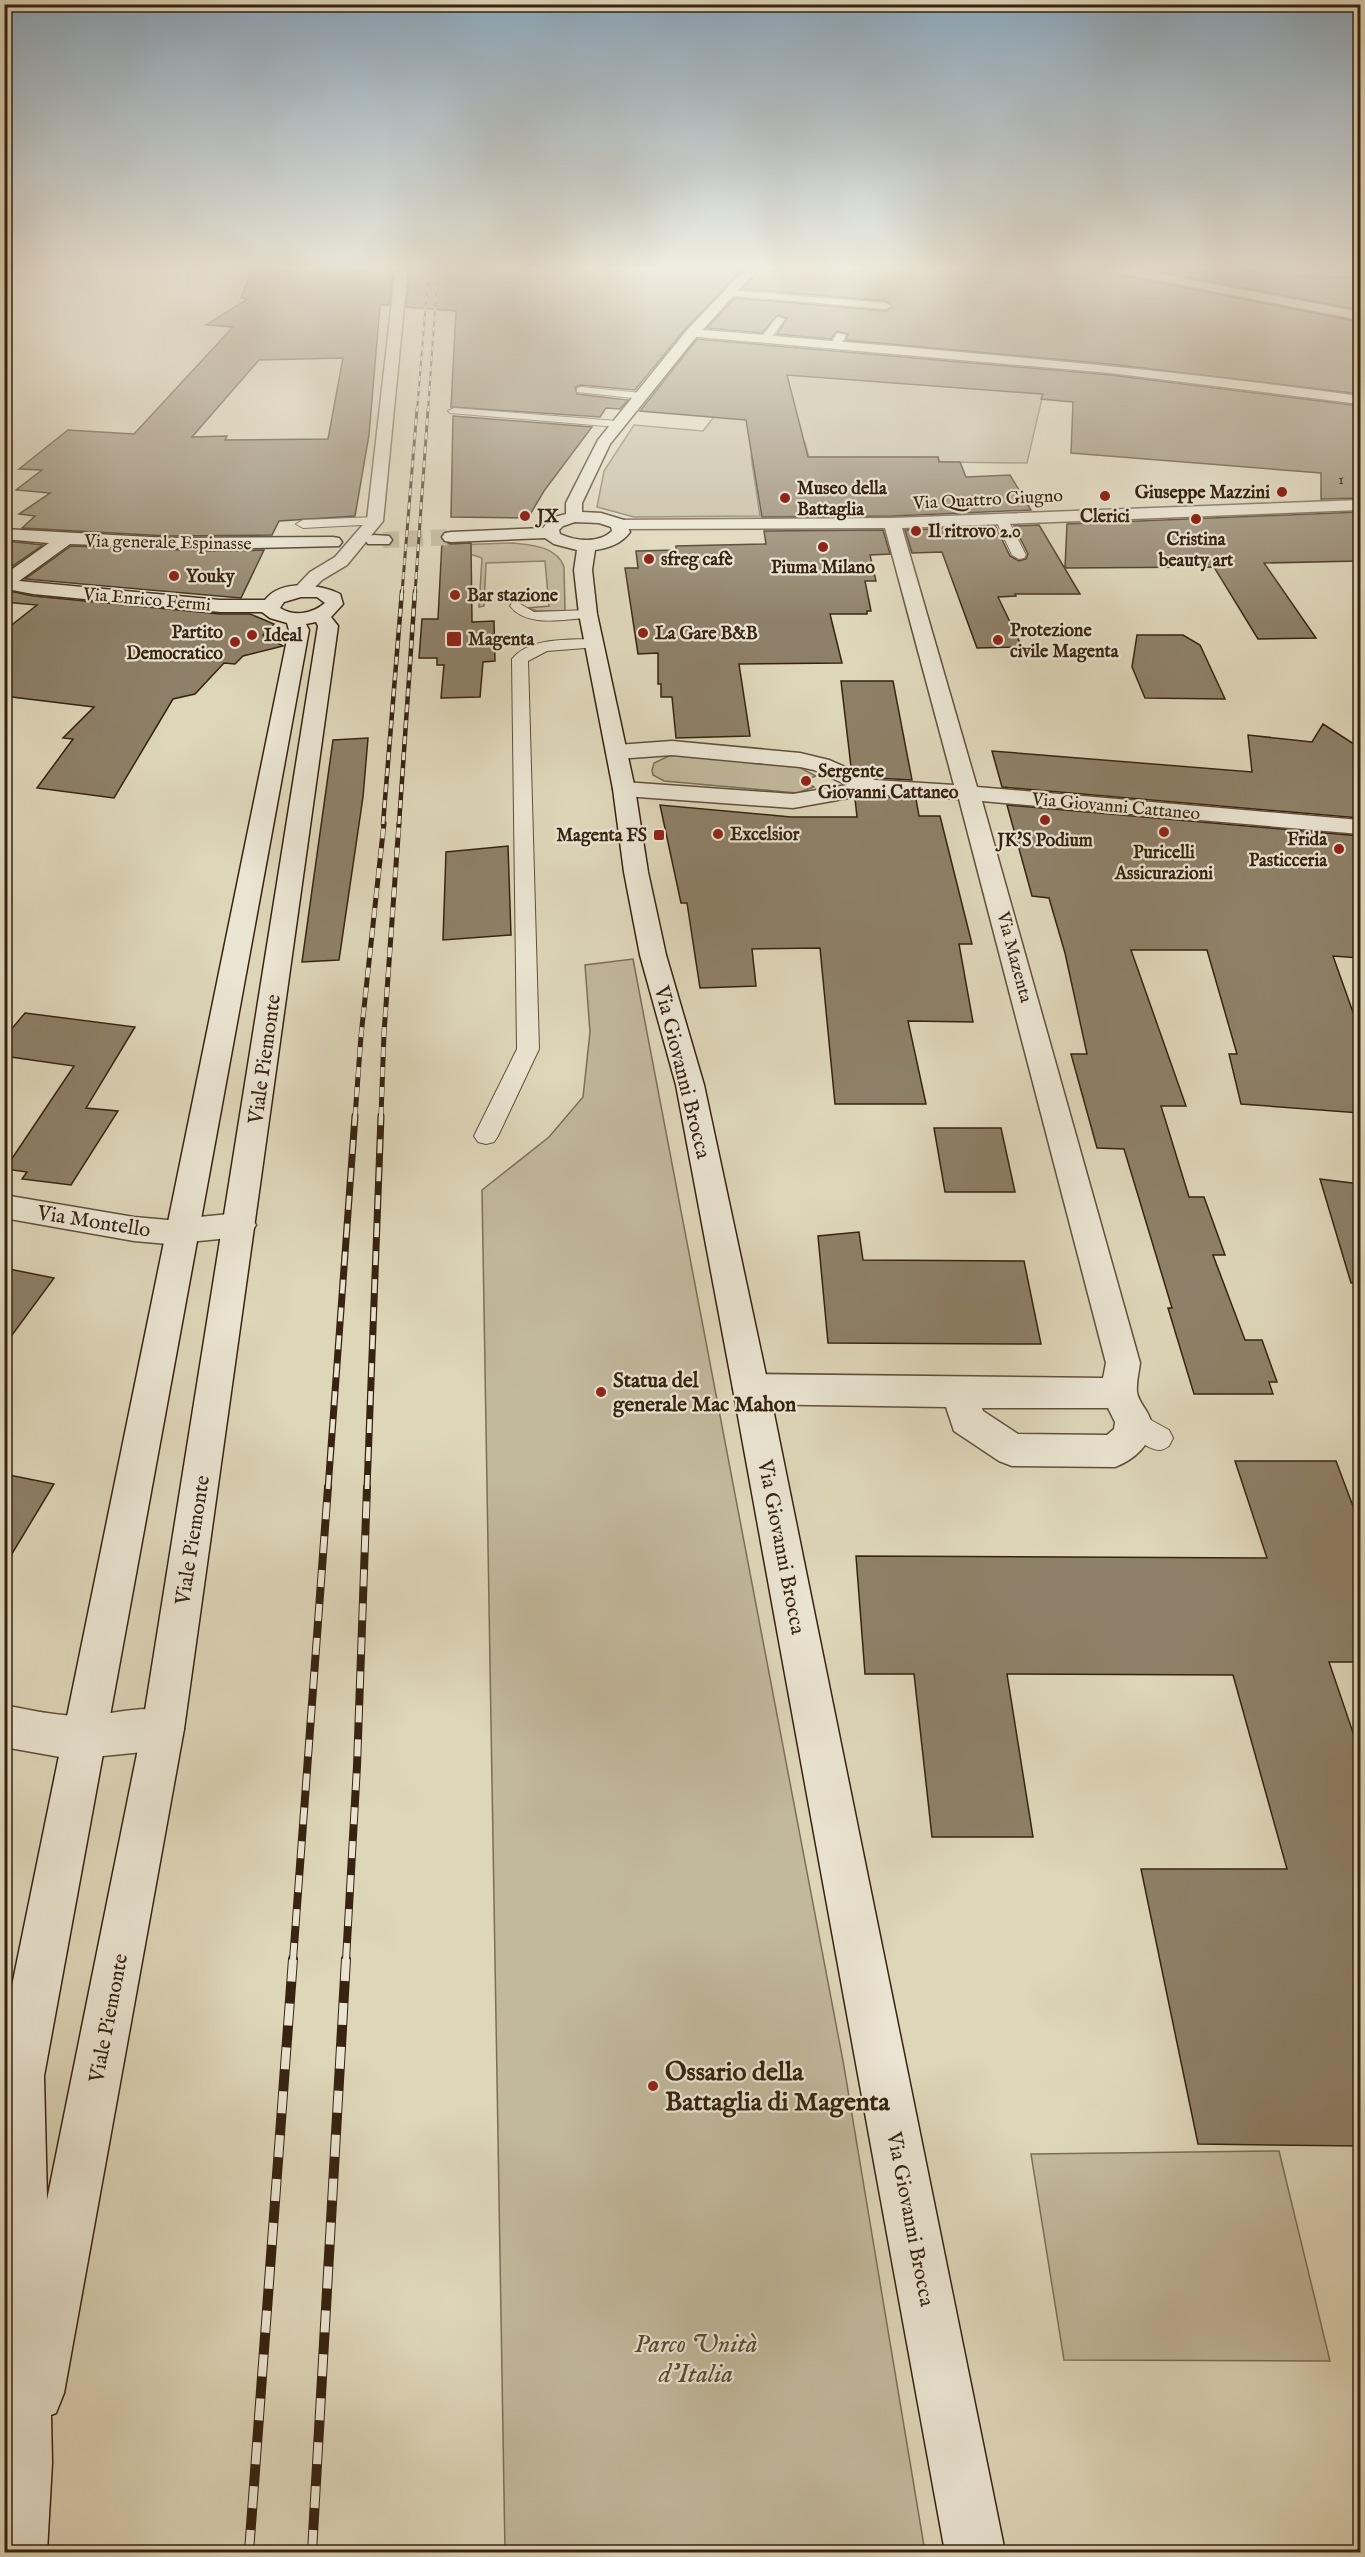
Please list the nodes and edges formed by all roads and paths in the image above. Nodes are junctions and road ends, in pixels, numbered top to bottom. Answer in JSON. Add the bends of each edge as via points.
{"nodes":[{"id":1,"x":389,"y":385,"type":"edge"},
{"id":2,"x":650,"y":385,"type":"edge"},
{"id":3,"x":1262,"y":385,"type":"edge"},
{"id":4,"x":581,"y":390,"type":"dead end"},
{"id":5,"x":642,"y":396,"type":"junction"},
{"id":6,"x":1360,"y":400,"type":"edge"},
{"id":7,"x":454,"y":411,"type":"dead end"},
{"id":8,"x":617,"y":424,"type":"junction"},
{"id":9,"x":1360,"y":505,"type":"edge"},
{"id":10,"x":574,"y":518,"type":"junction"},
{"id":11,"x":1001,"y":518,"type":"junction"},
{"id":12,"x":375,"y":521,"type":"junction"},
{"id":13,"x":892,"y":523,"type":"junction"},
{"id":14,"x":303,"y":524,"type":"dead end"},
{"id":15,"x":618,"y":524,"type":"junction"},
{"id":16,"x":550,"y":533,"type":"junction"},
{"id":17,"x":4,"y":534,"type":"edge"},
{"id":18,"x":451,"y":537,"type":"tunnel mouth"},
{"id":19,"x":64,"y":540,"type":"junction"},
{"id":20,"x":87,"y":542,"type":"junction"},
{"id":21,"x":333,"y":542,"type":"dead end"},
{"id":22,"x":587,"y":545,"type":"junction"},
{"id":23,"x":1019,"y":555,"type":"dead end"},
{"id":24,"x":14,"y":587,"type":"edge"},
{"id":25,"x":302,"y":605,"type":"junction"},
{"id":26,"x":517,"y":606,"type":"dead end"},
{"id":27,"x":588,"y":614,"type":"junction"},
{"id":28,"x":593,"y":644,"type":"junction"},
{"id":29,"x":617,"y":752,"type":"junction"},
{"id":30,"x":871,"y":787,"type":"junction"},
{"id":31,"x":624,"y":789,"type":"junction"},
{"id":32,"x":967,"y":793,"type":"junction"},
{"id":33,"x":1360,"y":827,"type":"edge"},
{"id":34,"x":486,"y":1136,"type":"dead end"},
{"id":35,"x":4,"y":1206,"type":"edge"},
{"id":36,"x":240,"y":1225,"type":"junction"},
{"id":37,"x":183,"y":1230,"type":"junction"},
{"id":38,"x":751,"y":1389,"type":"junction"},
{"id":39,"x":960,"y":1393,"type":"junction"},
{"id":40,"x":1137,"y":1418,"type":"junction"},
{"id":41,"x":4,"y":1726,"type":"edge"},
{"id":42,"x":163,"y":1729,"type":"junction"},
{"id":43,"x":83,"y":1737,"type":"junction"},
{"id":44,"x":23,"y":2463,"type":"junction"},
{"id":45,"x":17,"y":2553,"type":"edge"},
{"id":46,"x":975,"y":2553,"type":"edge"}],
"edges":[{"from":1,"to":12,"type":"street"},
{"from":2,"to":5,"type":"street"},
{"from":3,"to":6,"type":"street"},
{"from":4,"to":5,"type":"lane"},
{"from":5,"to":8,"type":"street"},
{"from":7,"to":8,"type":"lane"},
{"from":8,"to":10,"type":"street","via":[[583,482],[574,503]]},
{"from":9,"to":11,"type":"street","name":"Via Quattro Giugno"},
{"from":10,"to":15,"type":"street","name":"Via Quattro Giugno","via":[[601,518]]},
{"from":10,"to":16,"type":"street","via":[[553,525]]},
{"from":11,"to":13,"type":"street","name":"Via Quattro Giugno"},
{"from":11,"to":23,"type":"lane"},
{"from":12,"to":14,"type":"lane"},
{"from":12,"to":25,"type":"street","via":[[341,561],[337,578]]},
{"from":13,"to":15,"type":"street","name":"Via Quattro Giugno"},
{"from":13,"to":32,"type":"street","name":"Via Mazenta"},
{"from":15,"to":22,"type":"street","via":[[621,532],[616,538]]},
{"from":16,"to":18,"type":"street"},
{"from":16,"to":22,"type":"street","via":[[563,542]]},
{"from":17,"to":19,"type":"street","name":"Via generale Espinasse"},
{"from":19,"to":20,"type":"street","name":"Via generale Espinasse"},
{"from":19,"to":24,"type":"street","via":[[10,579]]},
{"from":20,"to":21,"type":"street","name":"Via generale Espinasse"},
{"from":20,"to":24,"type":"street"},
{"from":22,"to":27,"type":"street","name":"Via Giovanni Brocca","via":[[583,570]]},
{"from":24,"to":25,"type":"street","name":"Via Enrico Fermi","via":[[220,606]]},
{"from":25,"to":36,"type":"street","name":"Viale Piemonte","via":[[328,626]]},
{"from":25,"to":37,"type":"street","name":"Viale Piemonte"},
{"from":26,"to":27,"type":"lane","via":[[534,616]]},
{"from":27,"to":28,"type":"street","name":"Via Giovanni Brocca"},
{"from":28,"to":29,"type":"street","name":"Via Giovanni Brocca"},
{"from":28,"to":34,"type":"lane","via":[[541,648],[520,659],[528,1049]]},
{"from":29,"to":30,"type":"street","name":"Via Giovanni Cattaneo","via":[[672,748],[800,760]]},
{"from":29,"to":31,"type":"street","name":"Via Giovanni Brocca"},
{"from":30,"to":31,"type":"street","name":"Via Giovanni Cattaneo","via":[[793,801]]},
{"from":30,"to":32,"type":"street","name":"Via Giovanni Cattaneo"},
{"from":31,"to":38,"type":"street","name":"Via Giovanni Brocca","via":[[653,955],[690,1085]]},
{"from":32,"to":33,"type":"street","name":"Via Giovanni Cattaneo"},
{"from":32,"to":40,"type":"street","name":"Via Mazenta"},
{"from":35,"to":37,"type":"street","name":"Via Montello","via":[[134,1229]]},
{"from":36,"to":37,"type":"street","name":"Via Montello"},
{"from":36,"to":42,"type":"street","name":"Viale Piemonte"},
{"from":37,"to":43,"type":"street","name":"Viale Piemonte"},
{"from":38,"to":39,"type":"street"},
{"from":38,"to":46,"type":"street","name":"Via Giovanni Brocca"},
{"from":39,"to":40,"type":"street"},
{"from":39,"to":40,"type":"street","name":"Via Mazenta","via":[[967,1420],[1012,1450],[1115,1451],[1132,1435]]},
{"from":41,"to":43,"type":"street"},
{"from":42,"to":43,"type":"street"},
{"from":42,"to":44,"type":"street","name":"Viale Piemonte"},
{"from":43,"to":44,"type":"street","name":"Viale Piemonte","via":[[19,2076]]},
{"from":44,"to":45,"type":"street","name":"Viale Piemonte"}]}
